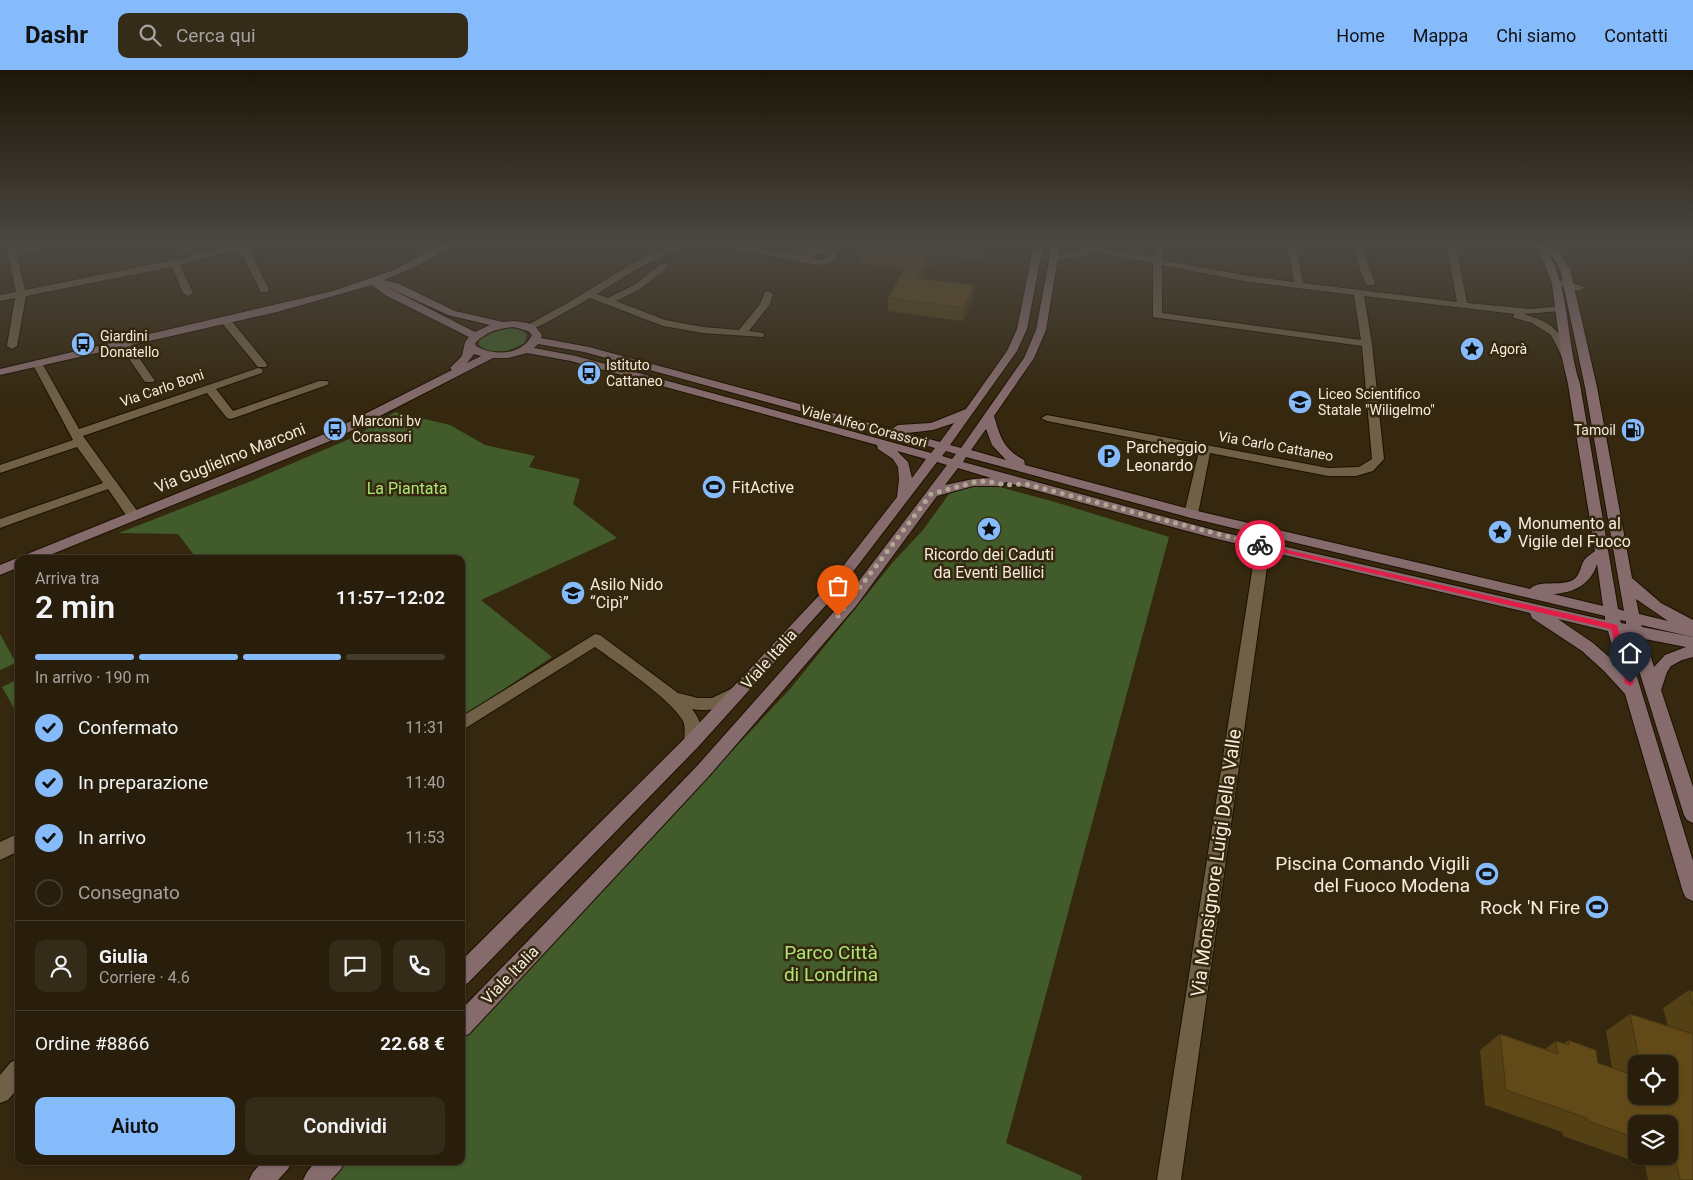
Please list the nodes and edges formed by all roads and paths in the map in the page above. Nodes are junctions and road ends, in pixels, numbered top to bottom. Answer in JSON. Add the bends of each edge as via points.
{"nodes":[{"id":1,"x":21,"y":297,"type":"edge"},
{"id":2,"x":300,"y":297,"type":"edge"},
{"id":3,"x":319,"y":297,"type":"edge"},
{"id":4,"x":334,"y":297,"type":"edge"},
{"id":5,"x":394,"y":297,"type":"edge"},
{"id":6,"x":418,"y":297,"type":"edge"},
{"id":7,"x":588,"y":297,"type":"edge"},
{"id":8,"x":597,"y":297,"type":"edge"},
{"id":9,"x":618,"y":297,"type":"edge"},
{"id":10,"x":767,"y":297,"type":"edge"},
{"id":11,"x":1028,"y":297,"type":"edge"},
{"id":12,"x":1048,"y":297,"type":"edge"},
{"id":13,"x":1158,"y":297,"type":"edge"},
{"id":14,"x":1360,"y":297,"type":"edge"},
{"id":15,"x":1390,"y":297,"type":"edge"},
{"id":16,"x":1462,"y":297,"type":"edge"},
{"id":17,"x":1559,"y":297,"type":"edge"},
{"id":18,"x":1575,"y":297,"type":"edge"},
{"id":19,"x":307,"y":301,"type":"junction"},
{"id":20,"x":610,"y":301,"type":"junction"},
{"id":21,"x":1464,"y":306,"type":"junction"},
{"id":22,"x":1480,"y":308,"type":"junction"},
{"id":23,"x":1561,"y":308,"type":"junction"},
{"id":24,"x":225,"y":320,"type":"junction"},
{"id":25,"x":504,"y":325,"type":"junction"},
{"id":26,"x":529,"y":327,"type":"junction"},
{"id":27,"x":743,"y":332,"type":"junction"},
{"id":28,"x":759,"y":335,"type":"dead end"},
{"id":29,"x":474,"y":336,"type":"junction"},
{"id":30,"x":536,"y":340,"type":"junction"},
{"id":31,"x":124,"y":344,"type":"junction"},
{"id":32,"x":1367,"y":344,"type":"junction"},
{"id":33,"x":12,"y":346,"type":"dead end"},
{"id":34,"x":471,"y":348,"type":"junction"},
{"id":35,"x":526,"y":349,"type":"junction"},
{"id":36,"x":1566,"y":355,"type":"junction"},
{"id":37,"x":489,"y":356,"type":"junction"},
{"id":38,"x":37,"y":363,"type":"junction"},
{"id":39,"x":0,"y":365,"type":"edge"},
{"id":40,"x":0,"y":372,"type":"edge"},
{"id":41,"x":149,"y":380,"type":"dead end"},
{"id":42,"x":441,"y":380,"type":"junction"},
{"id":43,"x":323,"y":383,"type":"dead end"},
{"id":44,"x":210,"y":388,"type":"junction"},
{"id":45,"x":970,"y":411,"type":"junction"},
{"id":46,"x":989,"y":417,"type":"junction"},
{"id":47,"x":1047,"y":418,"type":"dead end"},
{"id":48,"x":857,"y":424,"type":"junction"},
{"id":49,"x":78,"y":438,"type":"junction"},
{"id":50,"x":870,"y":439,"type":"junction"},
{"id":51,"x":1206,"y":449,"type":"junction"},
{"id":52,"x":938,"y":452,"type":"junction"},
{"id":53,"x":958,"y":458,"type":"junction"},
{"id":54,"x":0,"y":469,"type":"edge"},
{"id":55,"x":1049,"y":476,"type":"junction"},
{"id":56,"x":112,"y":484,"type":"junction"},
{"id":57,"x":1026,"y":484,"type":"junction"},
{"id":58,"x":931,"y":494,"type":"junction"},
{"id":59,"x":902,"y":501,"type":"junction"},
{"id":60,"x":1191,"y":514,"type":"junction"},
{"id":61,"x":133,"y":515,"type":"junction"},
{"id":62,"x":1171,"y":523,"type":"junction"},
{"id":63,"x":0,"y":524,"type":"edge"},
{"id":64,"x":1263,"y":546,"type":"junction"},
{"id":65,"x":1602,"y":552,"type":"junction"},
{"id":66,"x":37,"y":555,"type":"edge"},
{"id":67,"x":15,"y":564,"type":"edge"},
{"id":68,"x":0,"y":570,"type":"edge"},
{"id":69,"x":1624,"y":578,"type":"junction"},
{"id":70,"x":1514,"y":597,"type":"junction"},
{"id":71,"x":1613,"y":621,"type":"junction"},
{"id":72,"x":1693,"y":625,"type":"edge"},
{"id":73,"x":1634,"y":626,"type":"junction"},
{"id":74,"x":1693,"y":632,"type":"edge"},
{"id":75,"x":1693,"y":643,"type":"edge"},
{"id":76,"x":1693,"y":651,"type":"edge"},
{"id":77,"x":741,"y":689,"type":"junction"},
{"id":78,"x":1654,"y":691,"type":"junction"},
{"id":79,"x":673,"y":698,"type":"junction"},
{"id":80,"x":1634,"y":698,"type":"junction"},
{"id":81,"x":465,"y":722,"type":"edge"},
{"id":82,"x":692,"y":742,"type":"junction"},
{"id":83,"x":1693,"y":815,"type":"edge"},
{"id":84,"x":15,"y":843,"type":"edge"},
{"id":85,"x":0,"y":852,"type":"edge"},
{"id":86,"x":1693,"y":892,"type":"edge"},
{"id":87,"x":465,"y":972,"type":"edge"},
{"id":88,"x":465,"y":1022,"type":"edge"},
{"id":89,"x":15,"y":1075,"type":"edge"},
{"id":90,"x":0,"y":1092,"type":"edge"},
{"id":91,"x":276,"y":1165,"type":"edge"},
{"id":92,"x":329,"y":1165,"type":"edge"},
{"id":93,"x":261,"y":1180,"type":"edge"},
{"id":94,"x":315,"y":1180,"type":"edge"},
{"id":95,"x":1169,"y":1180,"type":"edge"}],
"edges":[{"from":1,"to":33,"type":"street"},
{"from":2,"to":39,"type":"street"},
{"from":3,"to":19,"type":"street"},
{"from":4,"to":19,"type":"street"},
{"from":5,"to":29,"type":"street"},
{"from":6,"to":25,"type":"street","via":[[452,313]]},
{"from":7,"to":26,"type":"street"},
{"from":8,"to":20,"type":"street"},
{"from":9,"to":20,"type":"street"},
{"from":10,"to":27,"type":"street"},
{"from":11,"to":45,"type":"street","name":"Viale Italia","via":[[1022,328],[1012,351]]},
{"from":12,"to":46,"type":"street","via":[[1042,330],[1029,358]]},
{"from":13,"to":32,"type":"street","via":[[1157,315]]},
{"from":14,"to":32,"type":"street","name":"Via Carlo Cattaneo"},
{"from":15,"to":21,"type":"street"},
{"from":16,"to":21,"type":"street"},
{"from":17,"to":23,"type":"street"},
{"from":18,"to":69,"type":"street"},
{"from":19,"to":24,"type":"street"},
{"from":20,"to":27,"type":"street","via":[[663,323]]},
{"from":21,"to":22,"type":"street"},
{"from":22,"to":23,"type":"street","via":[[1530,312]]},
{"from":22,"to":36,"type":"street","via":[[1527,318],[1545,326],[1555,333]]},
{"from":23,"to":36,"type":"street"},
{"from":24,"to":31,"type":"street"},
{"from":24,"to":44,"type":"street","name":"Via Carlo Boni","via":[[260,368]]},
{"from":25,"to":26,"type":"street"},
{"from":25,"to":29,"type":"street"},
{"from":26,"to":30,"type":"street","via":[[537,335]]},
{"from":27,"to":28,"type":"street"},
{"from":29,"to":34,"type":"street"},
{"from":30,"to":35,"type":"street"},
{"from":30,"to":48,"type":"street","name":"Viale Alfeo Corassori","via":[[585,349]]},
{"from":31,"to":38,"type":"street"},
{"from":31,"to":41,"type":"street"},
{"from":32,"to":51,"type":"street","name":"Via Carlo Cattaneo","via":[[1378,459],[1375,464],[1357,471],[1328,472]]},
{"from":34,"to":37,"type":"street"},
{"from":34,"to":42,"type":"street","name":"Via Guglielmo Marconi","via":[[467,358]]},
{"from":35,"to":37,"type":"street","via":[[508,355]]},
{"from":35,"to":50,"type":"street","name":"Viale Alfeo Corassori","via":[[572,358]]},
{"from":36,"to":65,"type":"street","via":[[1574,384]]},
{"from":37,"to":42,"type":"street","name":"Via Guglielmo Marconi"},
{"from":38,"to":40,"type":"street"},
{"from":38,"to":49,"type":"street"},
{"from":42,"to":61,"type":"street","name":"Via Guglielmo Marconi","via":[[331,436]]},
{"from":43,"to":44,"type":"street","via":[[231,416]]},
{"from":44,"to":49,"type":"street","name":"Via Carlo Boni"},
{"from":45,"to":48,"type":"street","via":[[930,429]]},
{"from":45,"to":52,"type":"street","name":"Viale Italia"},
{"from":46,"to":53,"type":"street","name":"Viale Italia"},
{"from":46,"to":55,"type":"street","via":[[998,446],[1006,455]]},
{"from":47,"to":51,"type":"street","name":"Via Carlo Cattaneo"},
{"from":48,"to":52,"type":"street","name":"Viale Alfeo Corassori"},
{"from":49,"to":54,"type":"street","name":"Via Carlo Boni"},
{"from":49,"to":56,"type":"street"},
{"from":50,"to":52,"type":"street","name":"Viale Alfeo Corassori"},
{"from":50,"to":59,"type":"street","via":[[902,462],[907,475]]},
{"from":51,"to":60,"type":"street","name":"Via Carlo Cattaneo"},
{"from":52,"to":53,"type":"street","name":"Viale Alfeo Corassori"},
{"from":52,"to":59,"type":"street","name":"Viale Italia"},
{"from":53,"to":55,"type":"street","name":"Viale Alfeo Corassori"},
{"from":53,"to":57,"type":"street","name":"Viale Alfeo Corassori"},
{"from":53,"to":58,"type":"street","name":"Viale Italia"},
{"from":55,"to":60,"type":"street","name":"Viale Alfeo Corassori"},
{"from":56,"to":61,"type":"street"},
{"from":56,"to":63,"type":"street"},
{"from":57,"to":58,"type":"street","via":[[975,482]]},
{"from":57,"to":62,"type":"street","name":"Viale Alfeo Corassori"},
{"from":58,"to":88,"type":"street","name":"Viale Italia","via":[[851,602],[710,764]]},
{"from":59,"to":77,"type":"street","name":"Viale Italia","via":[[831,590]]},
{"from":60,"to":62,"type":"street"},
{"from":60,"to":70,"type":"street","name":"Viale Alfeo Corassori"},
{"from":61,"to":66,"type":"street","name":"Via Guglielmo Marconi"},
{"from":62,"to":64,"type":"street","name":"Viale Alfeo Corassori"},
{"from":64,"to":70,"type":"street","name":"Viale Alfeo Corassori"},
{"from":64,"to":95,"type":"street","name":"Via Monsignore Luigi Della Valle"},
{"from":65,"to":70,"type":"street","via":[[1590,562],[1587,573],[1571,586]]},
{"from":65,"to":71,"type":"street"},
{"from":67,"to":68,"type":"street"},
{"from":69,"to":72,"type":"street","via":[[1641,597],[1663,612]]},
{"from":69,"to":73,"type":"street"},
{"from":70,"to":71,"type":"street","name":"Viale Alfeo Corassori"},
{"from":70,"to":80,"type":"street","via":[[1582,642],[1614,670]]},
{"from":71,"to":73,"type":"street","name":"Viale Alfeo Corassori"},
{"from":71,"to":80,"type":"street"},
{"from":73,"to":74,"type":"street","name":"Viale Alfeo Corassori"},
{"from":73,"to":75,"type":"street","name":"Viale Alfeo Corassori"},
{"from":73,"to":78,"type":"street"},
{"from":76,"to":78,"type":"street","via":[[1673,656],[1659,668]]},
{"from":77,"to":79,"type":"street","via":[[721,703],[700,705]]},
{"from":77,"to":82,"type":"street","name":"Viale Italia"},
{"from":78,"to":83,"type":"street"},
{"from":79,"to":81,"type":"street","via":[[596,639]]},
{"from":79,"to":82,"type":"street","via":[[690,718],[694,730]]},
{"from":80,"to":86,"type":"street"},
{"from":82,"to":87,"type":"street","name":"Viale Italia"},
{"from":84,"to":85,"type":"street"},
{"from":89,"to":90,"type":"street"},
{"from":91,"to":93,"type":"street"},
{"from":92,"to":94,"type":"street"}]}
